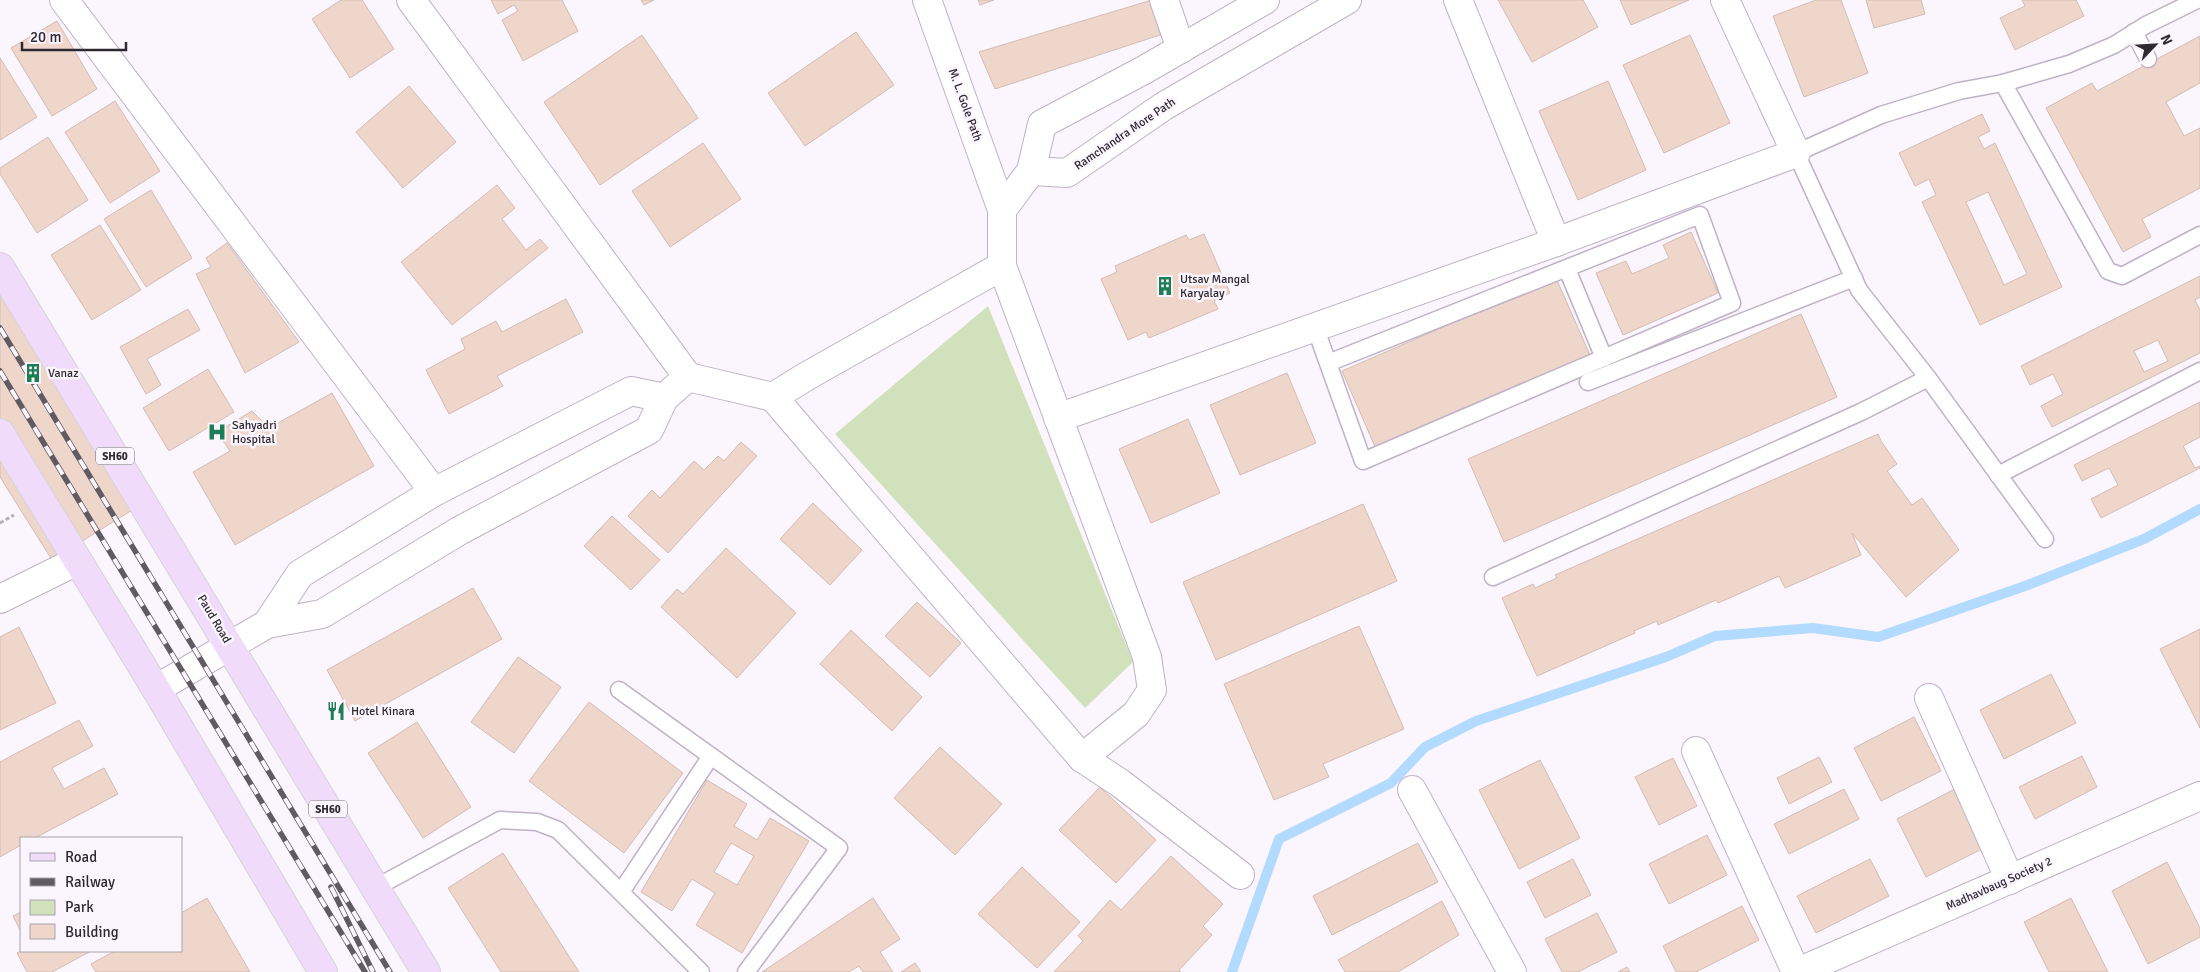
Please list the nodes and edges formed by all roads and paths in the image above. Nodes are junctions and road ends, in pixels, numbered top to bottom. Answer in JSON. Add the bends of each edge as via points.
{"nodes":[{"id":1,"x":64,"y":0,"type":"edge"},
{"id":2,"x":411,"y":0,"type":"edge"},
{"id":3,"x":927,"y":0,"type":"edge"},
{"id":4,"x":1164,"y":0,"type":"edge"},
{"id":5,"x":1265,"y":0,"type":"edge"},
{"id":6,"x":1347,"y":0,"type":"edge"},
{"id":7,"x":1458,"y":0,"type":"edge"},
{"id":8,"x":1725,"y":0,"type":"edge"},
{"id":9,"x":2197,"y":0,"type":"edge"},
{"id":10,"x":2134,"y":32,"type":"junction"},
{"id":11,"x":1181,"y":49,"type":"junction"},
{"id":12,"x":2148,"y":59,"type":"dead end"},
{"id":13,"x":2003,"y":83,"type":"junction"},
{"id":14,"x":1796,"y":153,"type":"junction"},
{"id":15,"x":1030,"y":171,"type":"junction"},
{"id":16,"x":1002,"y":210,"type":"junction"},
{"id":17,"x":2200,"y":235,"type":"edge"},
{"id":18,"x":1556,"y":242,"type":"junction"},
{"id":19,"x":1002,"y":266,"type":"junction"},
{"id":20,"x":0,"y":267,"type":"edge"},
{"id":21,"x":1566,"y":269,"type":"junction"},
{"id":22,"x":1854,"y":278,"type":"junction"},
{"id":23,"x":1316,"y":327,"type":"junction"},
{"id":24,"x":1604,"y":358,"type":"junction"},
{"id":25,"x":1328,"y":364,"type":"junction"},
{"id":26,"x":2200,"y":371,"type":"edge"},
{"id":27,"x":688,"y":377,"type":"junction"},
{"id":28,"x":1928,"y":378,"type":"junction"},
{"id":29,"x":1588,"y":382,"type":"dead end"},
{"id":30,"x":774,"y":397,"type":"junction"},
{"id":31,"x":664,"y":398,"type":"junction"},
{"id":32,"x":1058,"y":418,"type":"junction"},
{"id":33,"x":0,"y":433,"type":"edge"},
{"id":34,"x":1998,"y":475,"type":"junction"},
{"id":35,"x":434,"y":492,"type":"junction"},
{"id":36,"x":2045,"y":539,"type":"dead end"},
{"id":37,"x":77,"y":561,"type":"junction"},
{"id":38,"x":1494,"y":576,"type":"dead end"},
{"id":39,"x":0,"y":599,"type":"edge"},
{"id":40,"x":267,"y":624,"type":"junction"},
{"id":41,"x":230,"y":646,"type":"junction"},
{"id":42,"x":156,"y":689,"type":"junction"},
{"id":43,"x":620,"y":690,"type":"dead end"},
{"id":44,"x":1929,"y":698,"type":"dead end"},
{"id":45,"x":1696,"y":751,"type":"dead end"},
{"id":46,"x":711,"y":756,"type":"junction"},
{"id":47,"x":1082,"y":758,"type":"junction"},
{"id":48,"x":1412,"y":790,"type":"dead end"},
{"id":49,"x":2200,"y":796,"type":"edge"},
{"id":50,"x":1240,"y":875,"type":"dead end"},
{"id":51,"x":2010,"y":880,"type":"junction"},
{"id":52,"x":375,"y":888,"type":"junction"},
{"id":53,"x":620,"y":892,"type":"junction"},
{"id":54,"x":323,"y":972,"type":"edge"},
{"id":55,"x":426,"y":972,"type":"edge"},
{"id":56,"x":701,"y":972,"type":"edge"},
{"id":57,"x":746,"y":972,"type":"edge"},
{"id":58,"x":1512,"y":972,"type":"edge"},
{"id":59,"x":1797,"y":972,"type":"edge"}],
"edges":[{"from":1,"to":35,"type":"street"},
{"from":2,"to":27,"type":"street"},
{"from":3,"to":16,"type":"street","name":"M. L. Gole Path"},
{"from":4,"to":11,"type":"street"},
{"from":5,"to":11,"type":"street"},
{"from":6,"to":15,"type":"street","name":"Ramchandra More Path","via":[[1164,106],[1067,173]]},
{"from":7,"to":18,"type":"street"},
{"from":8,"to":14,"type":"street"},
{"from":9,"to":10,"type":"lane"},
{"from":10,"to":12,"type":"lane"},
{"from":10,"to":13,"type":"lane","via":[[2114,45],[2069,64]]},
{"from":11,"to":15,"type":"street","via":[[1042,124]]},
{"from":13,"to":14,"type":"lane","via":[[1959,91],[1881,115]]},
{"from":13,"to":17,"type":"lane","via":[[2108,271],[2122,276]]},
{"from":14,"to":18,"type":"street"},
{"from":14,"to":22,"type":"lane"},
{"from":15,"to":16,"type":"street"},
{"from":16,"to":19,"type":"street","name":"M. L. Gole Path"},
{"from":18,"to":23,"type":"street"},
{"from":19,"to":30,"type":"street"},
{"from":19,"to":32,"type":"street"},
{"from":20,"to":41,"type":"main road","name":"Paud Road","number":"SH60"},
{"from":21,"to":24,"type":"lane"},
{"from":21,"to":24,"type":"lane","via":[[1700,215],[1732,303]]},
{"from":21,"to":25,"type":"lane"},
{"from":22,"to":28,"type":"lane","via":[[1859,290]]},
{"from":22,"to":29,"type":"lane"},
{"from":23,"to":25,"type":"lane"},
{"from":23,"to":32,"type":"street"},
{"from":24,"to":25,"type":"lane","via":[[1364,462]]},
{"from":26,"to":34,"type":"lane"},
{"from":27,"to":30,"type":"street"},
{"from":27,"to":31,"type":"street"},
{"from":28,"to":34,"type":"lane"},
{"from":28,"to":38,"type":"lane","via":[[1861,412]]},
{"from":30,"to":47,"type":"street"},
{"from":31,"to":35,"type":"street","via":[[631,391]]},
{"from":31,"to":40,"type":"street","via":[[649,430],[459,531],[322,614]]},
{"from":32,"to":47,"type":"street","via":[[1147,657],[1152,690],[1136,714]]},
{"from":33,"to":37,"type":"main road"},
{"from":34,"to":36,"type":"lane"},
{"from":35,"to":40,"type":"street","via":[[300,574]]},
{"from":37,"to":39,"type":"street"},
{"from":37,"to":42,"type":"main road"},
{"from":40,"to":41,"type":"street"},
{"from":41,"to":42,"type":"street"},
{"from":41,"to":52,"type":"main road","name":"Paud Road","number":"SH60"},
{"from":42,"to":54,"type":"main road"},
{"from":43,"to":46,"type":"lane"},
{"from":44,"to":51,"type":"street"},
{"from":45,"to":59,"type":"street"},
{"from":46,"to":53,"type":"lane"},
{"from":46,"to":57,"type":"lane","via":[[839,848]]},
{"from":47,"to":50,"type":"street","via":[[1120,783]]},
{"from":48,"to":58,"type":"street"},
{"from":49,"to":51,"type":"street","name":"Madhavbaug Society 2"},
{"from":51,"to":59,"type":"street","name":"Madhavbaug Society 2"},
{"from":52,"to":53,"type":"lane","via":[[500,820],[518,820],[537,822],[558,830]]},
{"from":52,"to":55,"type":"main road","name":"Paud Road","number":"SH60"},
{"from":53,"to":56,"type":"lane"}]}
